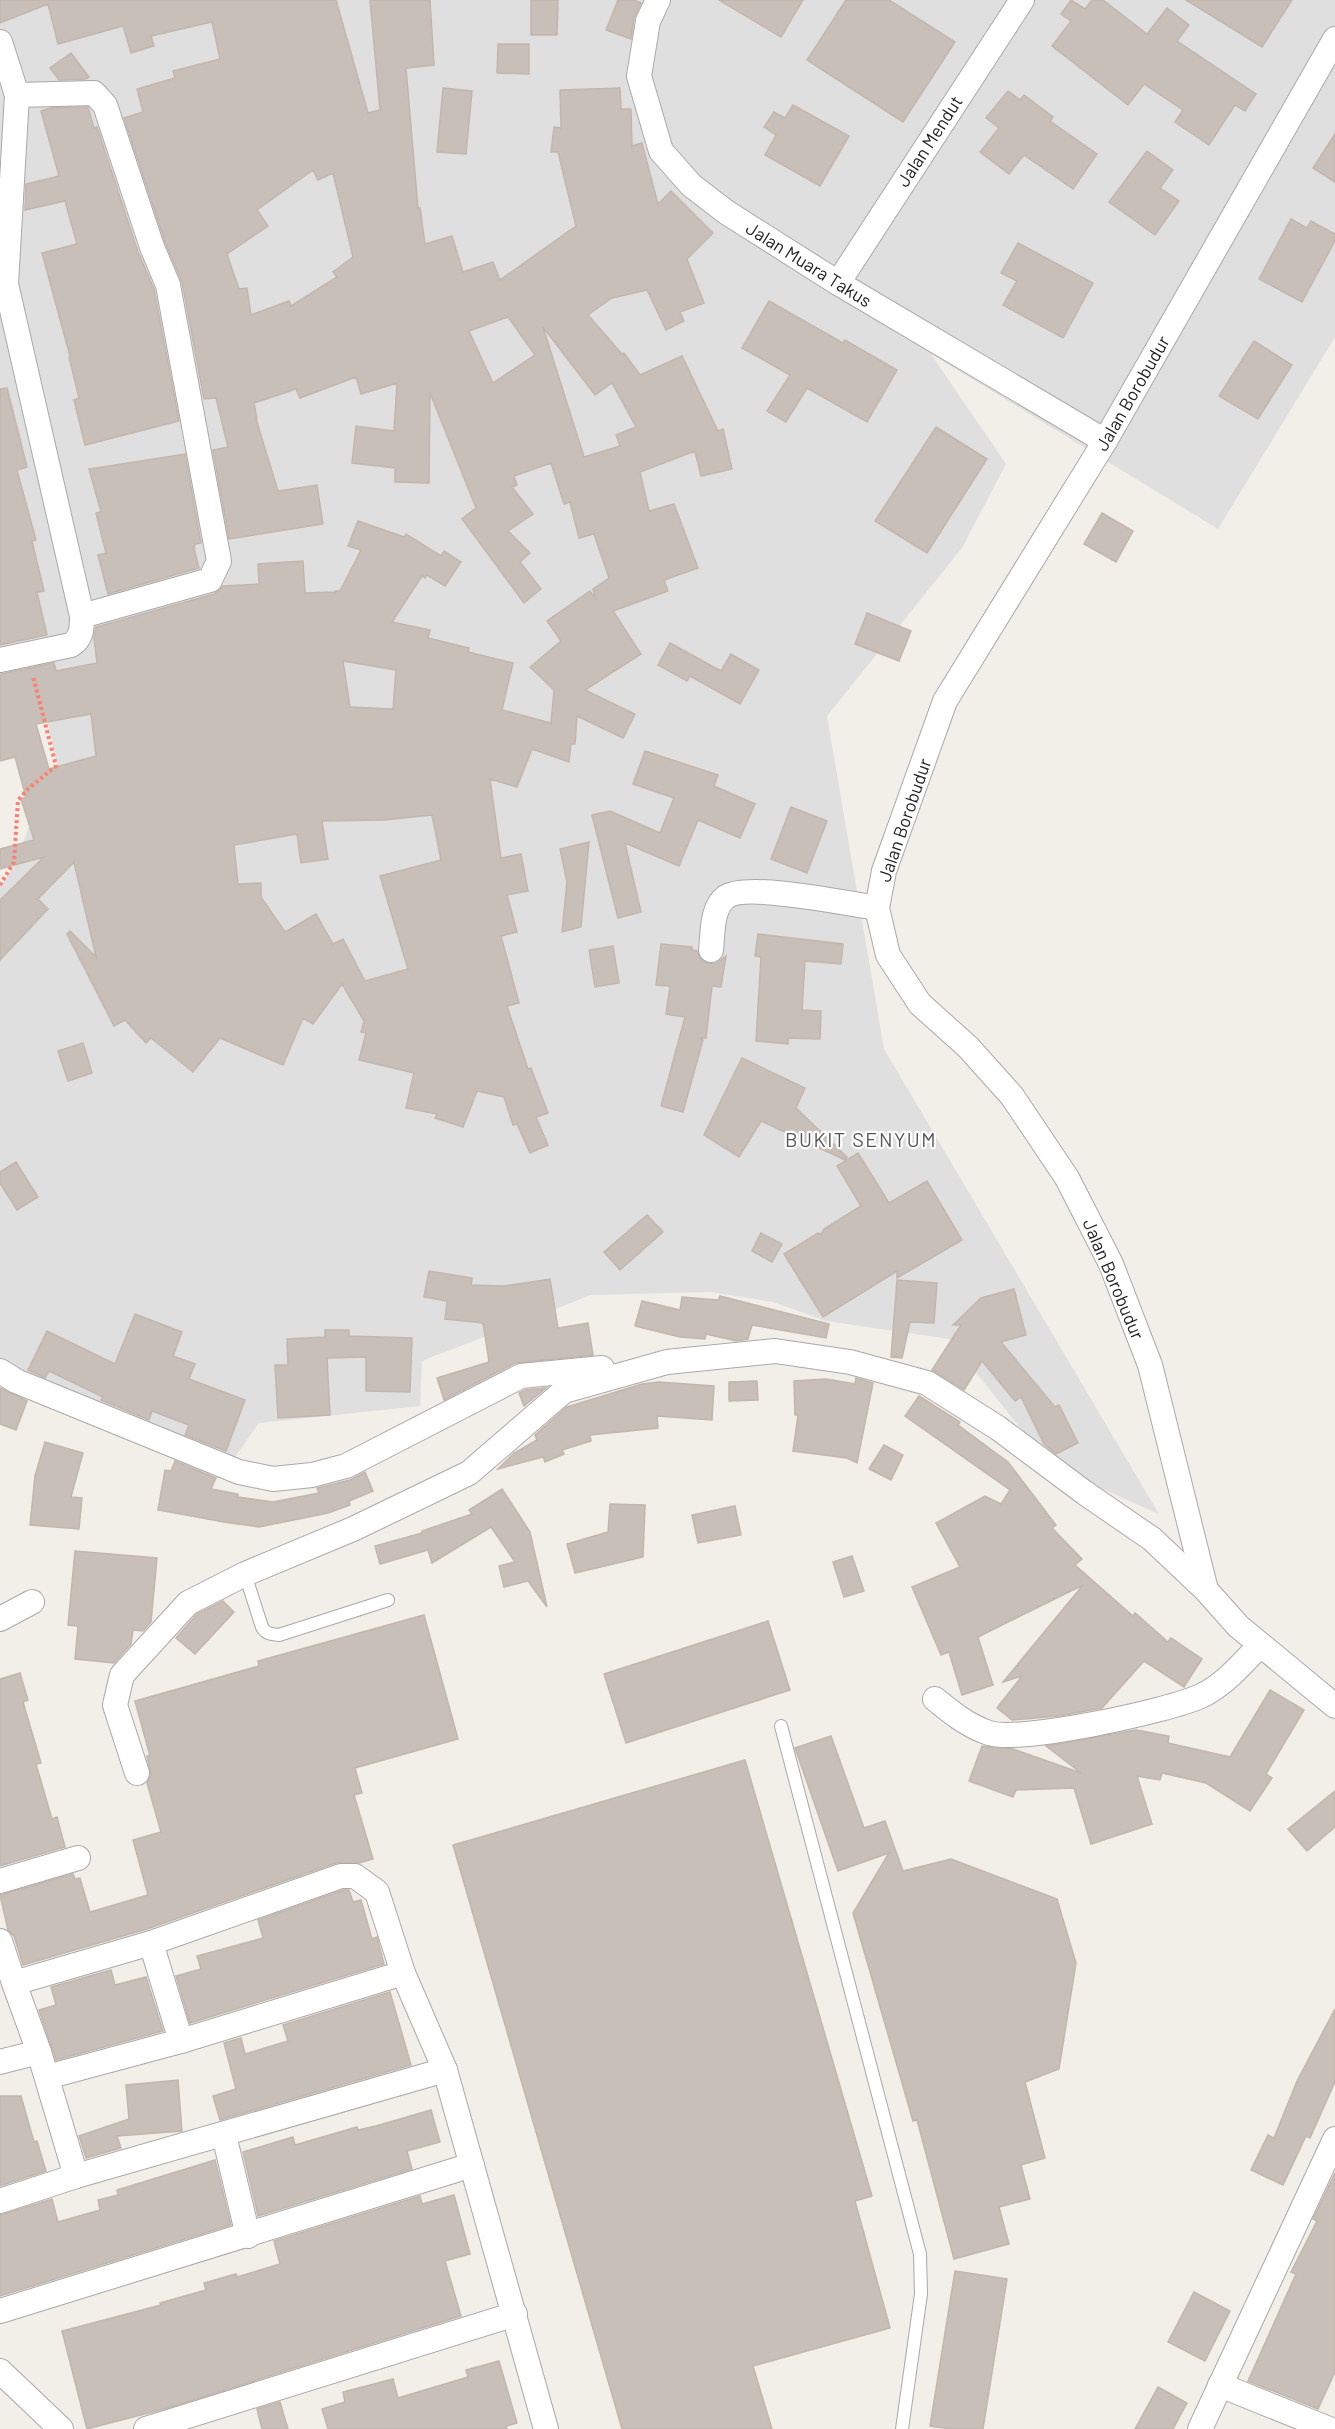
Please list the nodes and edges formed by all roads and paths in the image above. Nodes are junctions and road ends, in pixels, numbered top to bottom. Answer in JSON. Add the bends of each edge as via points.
{"nodes":[{"id":1,"x":658,"y":0,"type":"edge"},
{"id":2,"x":1022,"y":0,"type":"edge"},
{"id":3,"x":1335,"y":39,"type":"edge"},
{"id":4,"x":0,"y":42,"type":"edge"},
{"id":5,"x":17,"y":95,"type":"junction"},
{"id":6,"x":3,"y":283,"type":"edge"},
{"id":7,"x":838,"y":284,"type":"junction"},
{"id":8,"x":1105,"y":441,"type":"junction"},
{"id":9,"x":82,"y":616,"type":"junction"},
{"id":10,"x":27,"y":654,"type":"junction"},
{"id":11,"x":0,"y":660,"type":"edge"},
{"id":12,"x":0,"y":885,"type":"edge"},
{"id":13,"x":877,"y":908,"type":"junction"},
{"id":14,"x":711,"y":950,"type":"dead end"},
{"id":15,"x":667,"y":1362,"type":"junction"},
{"id":16,"x":0,"y":1371,"type":"edge"},
{"id":17,"x":245,"y":1574,"type":"junction"},
{"id":18,"x":1206,"y":1590,"type":"junction"},
{"id":19,"x":388,"y":1600,"type":"dead end"},
{"id":20,"x":32,"y":1602,"type":"dead end"},
{"id":21,"x":0,"y":1619,"type":"edge"},
{"id":22,"x":1260,"y":1645,"type":"junction"},
{"id":23,"x":935,"y":1699,"type":"dead end"},
{"id":24,"x":1335,"y":1706,"type":"edge"},
{"id":25,"x":781,"y":1726,"type":"dead end"},
{"id":26,"x":137,"y":1773,"type":"dead end"},
{"id":27,"x":78,"y":1858,"type":"dead end"},
{"id":28,"x":0,"y":1881,"type":"edge"},
{"id":29,"x":0,"y":1941,"type":"edge"},
{"id":30,"x":151,"y":1943,"type":"junction"},
{"id":31,"x":404,"y":1973,"type":"junction"},
{"id":32,"x":14,"y":1983,"type":"junction"},
{"id":33,"x":181,"y":2041,"type":"junction"},
{"id":34,"x":39,"y":2052,"type":"junction"},
{"id":35,"x":0,"y":2062,"type":"edge"},
{"id":36,"x":445,"y":2070,"type":"junction"},
{"id":37,"x":47,"y":2077,"type":"junction"},
{"id":38,"x":224,"y":2135,"type":"junction"},
{"id":39,"x":1335,"y":2139,"type":"edge"},
{"id":40,"x":472,"y":2165,"type":"junction"},
{"id":41,"x":76,"y":2176,"type":"junction"},
{"id":42,"x":0,"y":2201,"type":"edge"},
{"id":43,"x":248,"y":2236,"type":"junction"},
{"id":44,"x":0,"y":2311,"type":"edge"},
{"id":45,"x":515,"y":2314,"type":"junction"},
{"id":46,"x":0,"y":2371,"type":"edge"},
{"id":47,"x":1220,"y":2385,"type":"junction"},
{"id":48,"x":1335,"y":2415,"type":"edge"},
{"id":49,"x":61,"y":2429,"type":"edge"},
{"id":50,"x":146,"y":2429,"type":"edge"},
{"id":51,"x":546,"y":2429,"type":"edge"},
{"id":52,"x":902,"y":2429,"type":"edge"},
{"id":53,"x":1200,"y":2429,"type":"edge"}],
"edges":[{"from":1,"to":7,"type":"street","name":"Jalan Muara Takus","via":[[648,21],[639,76],[661,151],[691,186]]},
{"from":2,"to":7,"type":"street","name":"Jalan Mendut"},
{"from":3,"to":8,"type":"street","name":"Jalan Borobudur"},
{"from":4,"to":5,"type":"street"},
{"from":5,"to":6,"type":"street"},
{"from":5,"to":9,"type":"street","via":[[94,93],[105,105],[168,285],[219,561],[210,580]]},
{"from":6,"to":9,"type":"street"},
{"from":7,"to":8,"type":"street","name":"Jalan Muara Takus"},
{"from":8,"to":13,"type":"street","name":"Jalan Borobudur","via":[[945,700],[884,871]]},
{"from":9,"to":10,"type":"street","via":[[76,642]]},
{"from":10,"to":11,"type":"street"},
{"from":10,"to":12,"type":"path","via":[[57,766],[18,800],[14,862]]},
{"from":13,"to":14,"type":"street","via":[[748,891],[726,897],[716,911]]},
{"from":13,"to":18,"type":"street","name":"Jalan Borobudur","via":[[888,955],[920,1004],[968,1047],[1012,1096],[1067,1178],[1112,1264],[1150,1365]]},
{"from":15,"to":16,"type":"street","via":[[521,1376],[346,1466],[273,1479],[228,1468]]},
{"from":15,"to":17,"type":"street","via":[[564,1391],[469,1473]]},
{"from":15,"to":18,"type":"street","via":[[776,1351],[850,1362],[927,1383],[998,1428],[1152,1539]]},
{"from":17,"to":19,"type":"lane","via":[[264,1632],[270,1634],[279,1635]]},
{"from":17,"to":26,"type":"street","via":[[188,1603],[122,1675],[115,1705]]},
{"from":18,"to":22,"type":"street","name":"Jalan Borobudur"},
{"from":20,"to":21,"type":"street"},
{"from":22,"to":23,"type":"street","via":[[1234,1673],[1203,1695],[1179,1705],[1077,1726],[1017,1734],[990,1733],[965,1723]]},
{"from":22,"to":24,"type":"street","name":"Jalan Borobudur"},
{"from":25,"to":52,"type":"lane","via":[[920,2254],[921,2294]]},
{"from":27,"to":28,"type":"street"},
{"from":29,"to":32,"type":"street"},
{"from":30,"to":31,"type":"street","via":[[340,1876],[355,1876],[377,1892]]},
{"from":30,"to":32,"type":"street"},
{"from":30,"to":33,"type":"street"},
{"from":31,"to":33,"type":"street"},
{"from":31,"to":36,"type":"street"},
{"from":32,"to":34,"type":"street"},
{"from":33,"to":37,"type":"street"},
{"from":34,"to":35,"type":"street"},
{"from":34,"to":37,"type":"street"},
{"from":36,"to":38,"type":"street"},
{"from":36,"to":40,"type":"street"},
{"from":37,"to":41,"type":"street"},
{"from":38,"to":41,"type":"street"},
{"from":38,"to":43,"type":"street"},
{"from":39,"to":47,"type":"street"},
{"from":40,"to":43,"type":"street"},
{"from":40,"to":45,"type":"street"},
{"from":41,"to":42,"type":"street"},
{"from":43,"to":44,"type":"street"},
{"from":45,"to":50,"type":"street"},
{"from":45,"to":51,"type":"street"},
{"from":46,"to":49,"type":"street"},
{"from":47,"to":48,"type":"street","via":[[1329,2429]]},
{"from":47,"to":53,"type":"street"}]}
